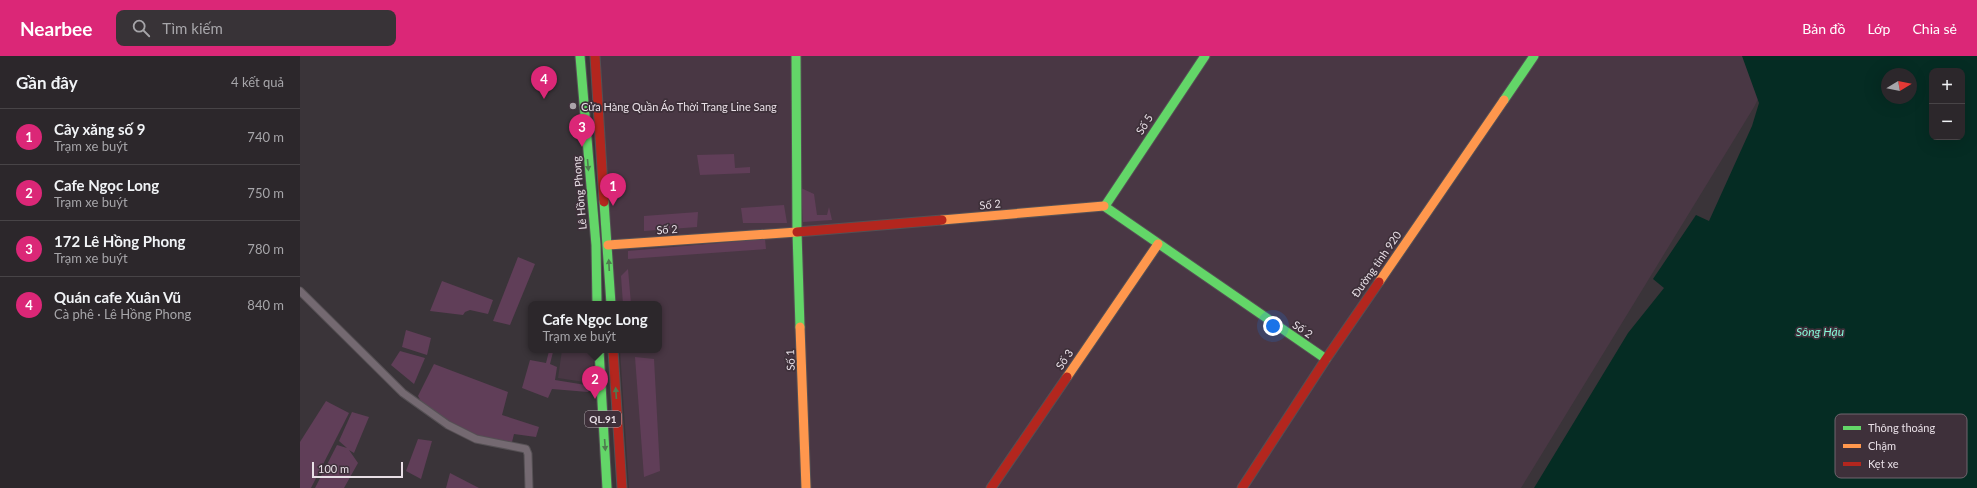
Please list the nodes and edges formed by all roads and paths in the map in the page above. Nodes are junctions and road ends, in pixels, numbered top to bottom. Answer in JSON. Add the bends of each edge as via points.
{"nodes":[{"id":1,"x":572,"y":56,"type":"edge"},
{"id":2,"x":580,"y":56,"type":"edge"},
{"id":3,"x":594,"y":56,"type":"edge"},
{"id":4,"x":600,"y":56,"type":"edge"},
{"id":5,"x":796,"y":56,"type":"edge"},
{"id":6,"x":1205,"y":56,"type":"edge"},
{"id":7,"x":1534,"y":56,"type":"edge"},
{"id":8,"x":581,"y":69,"type":"junction"},
{"id":9,"x":596,"y":69,"type":"junction"},
{"id":10,"x":1105,"y":206,"type":"junction"},
{"id":11,"x":797,"y":232,"type":"junction"},
{"id":12,"x":1158,"y":244,"type":"junction"},
{"id":13,"x":596,"y":245,"type":"junction"},
{"id":14,"x":608,"y":245,"type":"junction"},
{"id":15,"x":300,"y":291,"type":"edge"},
{"id":16,"x":598,"y":301,"type":"edge"},
{"id":17,"x":611,"y":301,"type":"edge"},
{"id":18,"x":598,"y":353,"type":"edge"},
{"id":19,"x":613,"y":353,"type":"edge"},
{"id":20,"x":1326,"y":359,"type":"junction"},
{"id":21,"x":529,"y":488,"type":"edge"},
{"id":22,"x":608,"y":488,"type":"edge"},
{"id":23,"x":622,"y":488,"type":"edge"},
{"id":24,"x":806,"y":488,"type":"edge"},
{"id":25,"x":991,"y":488,"type":"edge"},
{"id":26,"x":1242,"y":488,"type":"edge"}],
"edges":[{"from":1,"to":8,"type":"street"},
{"from":2,"to":8,"type":"main road","name":"Lê Hồng Phong"},
{"from":3,"to":9,"type":"main road"},
{"from":4,"to":9,"type":"street"},
{"from":5,"to":11,"type":"main road","name":"Số 1"},
{"from":6,"to":10,"type":"main road","name":"Số 5"},
{"from":7,"to":20,"type":"main road","name":"Đường tỉnh 920"},
{"from":8,"to":13,"type":"main road","name":"Lê Hồng Phong","one_way":true},
{"from":9,"to":14,"type":"main road"},
{"from":10,"to":11,"type":"main road","name":"Số 2"},
{"from":10,"to":12,"type":"main road","name":"Số 2"},
{"from":11,"to":14,"type":"main road","name":"Số 2"},
{"from":11,"to":24,"type":"main road","name":"Số 1"},
{"from":12,"to":20,"type":"main road","name":"Số 2"},
{"from":12,"to":25,"type":"main road","name":"Số 3"},
{"from":13,"to":14,"type":"main road","name":"Số 2"},
{"from":13,"to":16,"type":"main road","name":"Lê Hồng Phong"},
{"from":17,"to":14,"type":"main road","one_way":true},
{"from":15,"to":21,"type":"street","via":[[403,393],[448,426],[476,439],[526,449]]},
{"from":18,"to":22,"type":"main road","number":"QL.91","one_way":true},
{"from":23,"to":19,"type":"main road","number":"QL.91","one_way":true},
{"from":20,"to":26,"type":"main road","name":"Đường tỉnh 920"}]}
